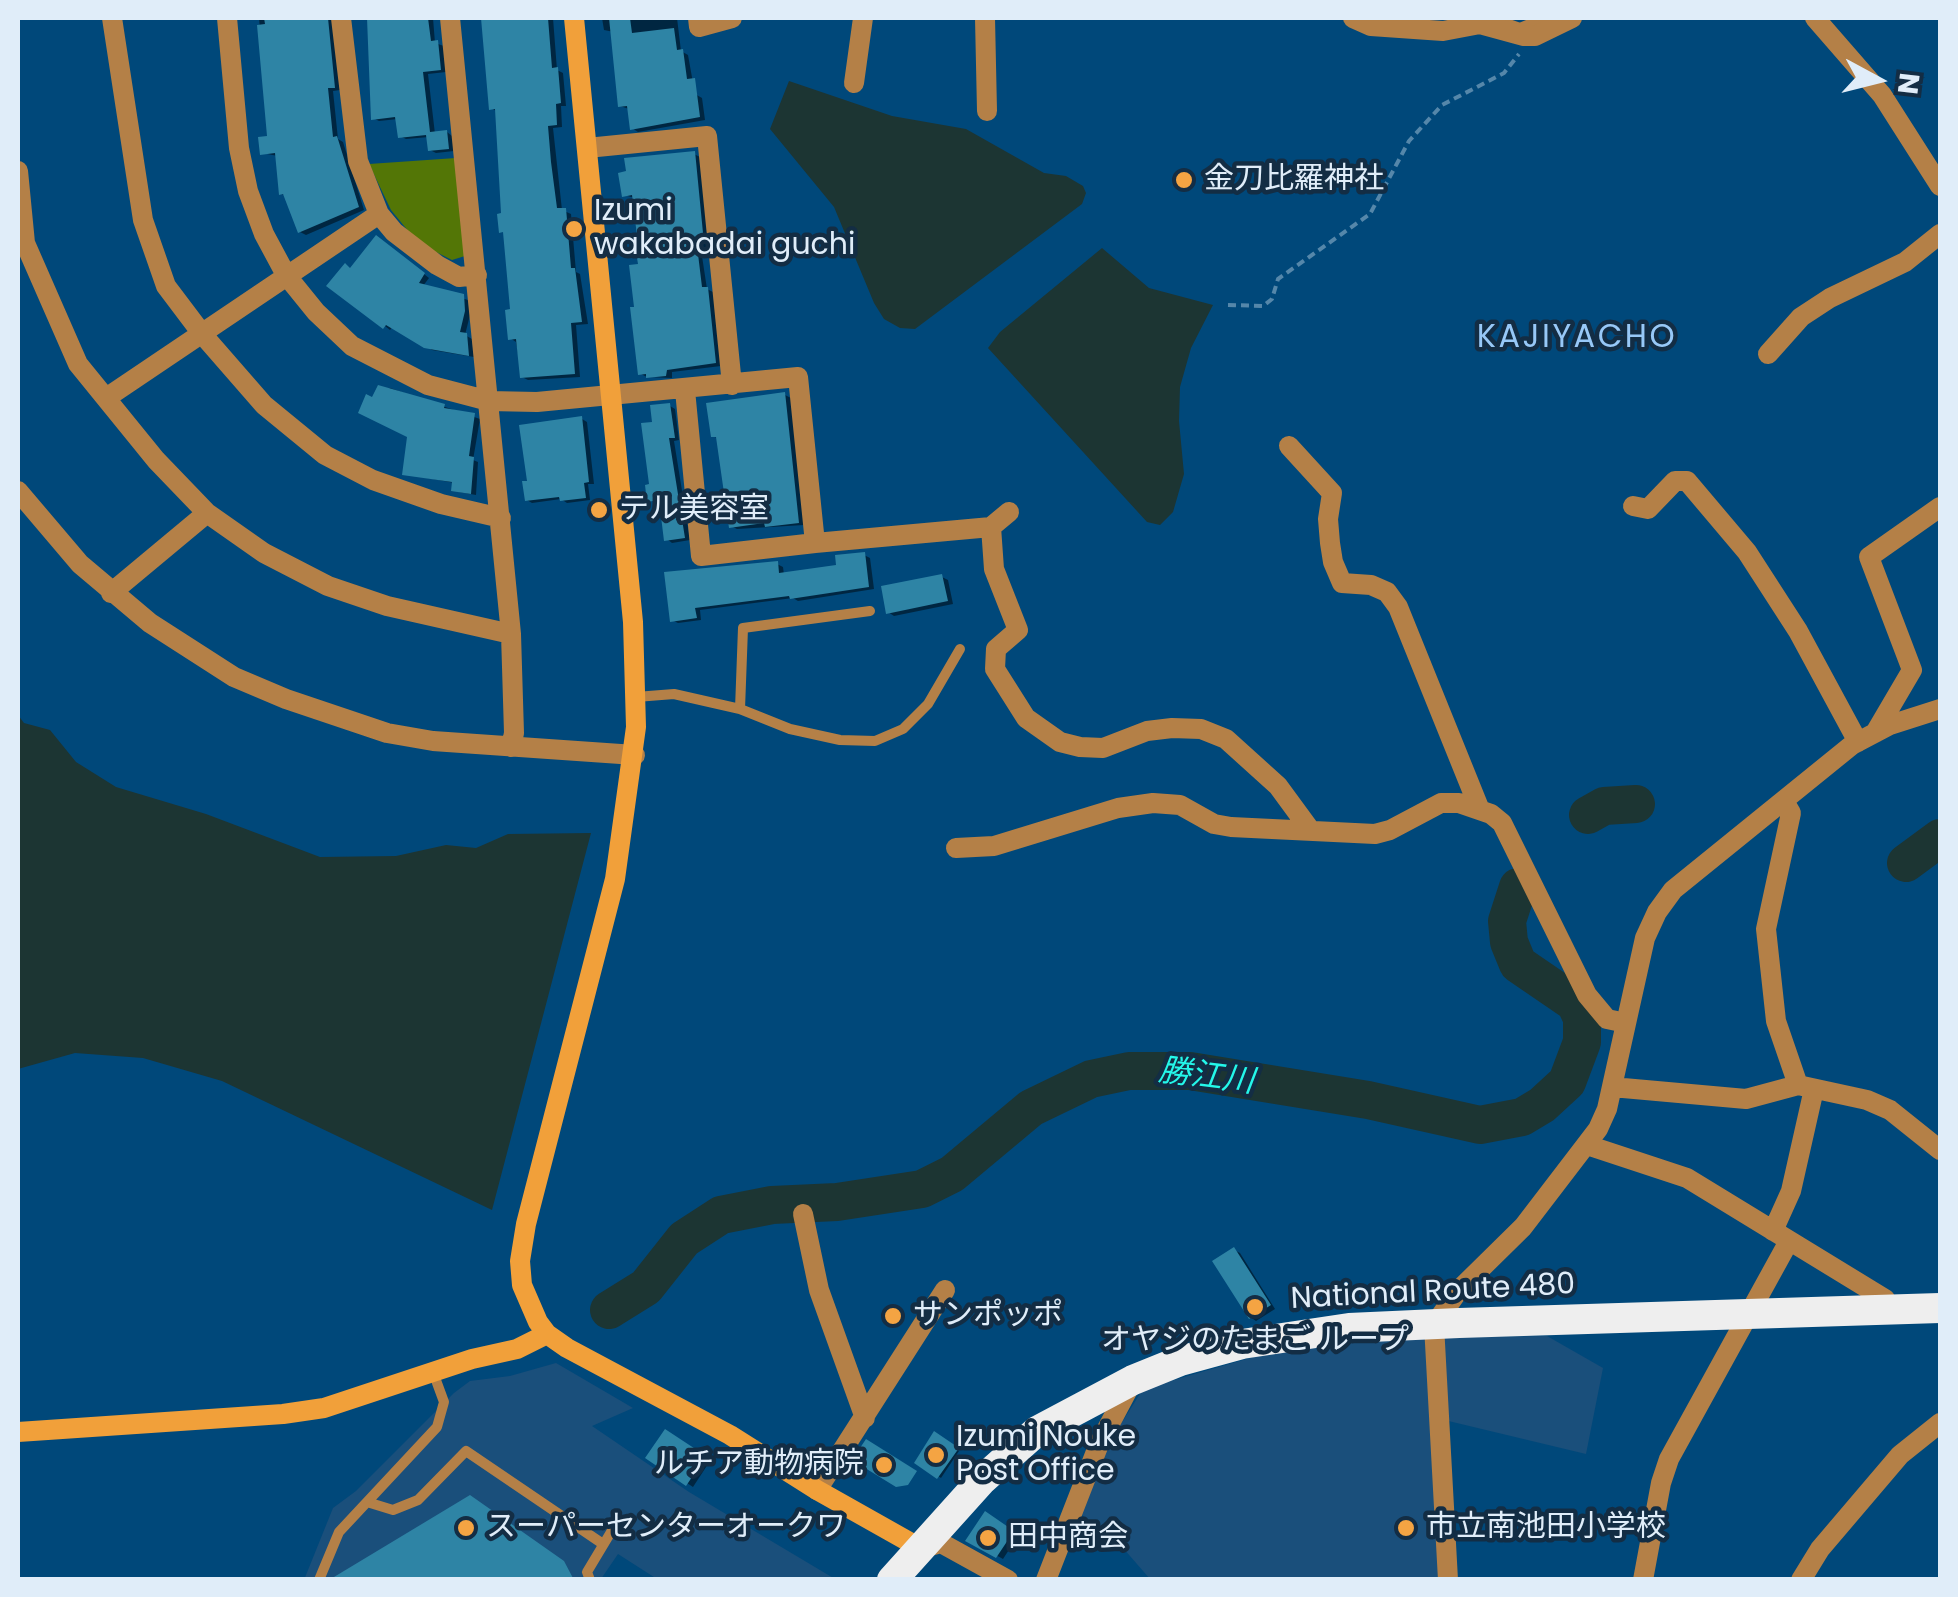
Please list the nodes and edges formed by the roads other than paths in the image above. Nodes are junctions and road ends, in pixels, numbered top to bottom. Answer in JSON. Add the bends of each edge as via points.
{"nodes":[{"id":1,"x":112,"y":18,"type":"edge"},
{"id":2,"x":227,"y":18,"type":"edge"},
{"id":3,"x":341,"y":18,"type":"edge"},
{"id":4,"x":450,"y":18,"type":"edge"},
{"id":5,"x":574,"y":18,"type":"edge"},
{"id":6,"x":698,"y":18,"type":"edge"},
{"id":7,"x":732,"y":18,"type":"edge"},
{"id":8,"x":863,"y":18,"type":"edge"},
{"id":9,"x":986,"y":18,"type":"edge"},
{"id":10,"x":1353,"y":18,"type":"edge"},
{"id":11,"x":1502,"y":18,"type":"edge"},
{"id":12,"x":1572,"y":18,"type":"edge"},
{"id":13,"x":1817,"y":18,"type":"edge"},
{"id":14,"x":1542,"y":26,"type":"edge"},
{"id":15,"x":854,"y":83,"type":"dead end"},
{"id":16,"x":987,"y":111,"type":"dead end"},
{"id":17,"x":587,"y":148,"type":"junction"},
{"id":18,"x":18,"y":171,"type":"edge"},
{"id":19,"x":1940,"y":186,"type":"edge"},
{"id":20,"x":379,"y":214,"type":"junction"},
{"id":21,"x":1940,"y":234,"type":"edge"},
{"id":22,"x":22,"y":244,"type":"edge"},
{"id":23,"x":286,"y":275,"type":"junction"},
{"id":24,"x":477,"y":275,"type":"junction"},
{"id":25,"x":203,"y":335,"type":"junction"},
{"id":26,"x":1768,"y":354,"type":"dead end"},
{"id":27,"x":732,"y":385,"type":"junction"},
{"id":28,"x":685,"y":390,"type":"junction"},
{"id":29,"x":612,"y":396,"type":"junction"},
{"id":30,"x":106,"y":398,"type":"junction"},
{"id":31,"x":488,"y":401,"type":"junction"},
{"id":32,"x":1289,"y":446,"type":"dead end"},
{"id":33,"x":18,"y":491,"type":"edge"},
{"id":34,"x":1633,"y":506,"type":"dead end"},
{"id":35,"x":1940,"y":506,"type":"edge"},
{"id":36,"x":207,"y":512,"type":"junction"},
{"id":37,"x":1008,"y":512,"type":"dead end"},
{"id":38,"x":501,"y":518,"type":"junction"},
{"id":39,"x":991,"y":527,"type":"junction"},
{"id":40,"x":815,"y":543,"type":"junction"},
{"id":41,"x":111,"y":593,"type":"junction"},
{"id":42,"x":870,"y":611,"type":"dead end"},
{"id":43,"x":511,"y":634,"type":"junction"},
{"id":44,"x":960,"y":649,"type":"dead end"},
{"id":45,"x":636,"y":697,"type":"junction"},
{"id":46,"x":740,"y":709,"type":"junction"},
{"id":47,"x":1940,"y":710,"type":"edge"},
{"id":48,"x":1866,"y":737,"type":"junction"},
{"id":49,"x":511,"y":747,"type":"junction"},
{"id":50,"x":635,"y":756,"type":"junction"},
{"id":51,"x":1784,"y":801,"type":"junction"},
{"id":52,"x":1480,"y":810,"type":"junction"},
{"id":53,"x":1311,"y":831,"type":"junction"},
{"id":54,"x":956,"y":848,"type":"dead end"},
{"id":55,"x":1626,"y":1023,"type":"junction"},
{"id":56,"x":1612,"y":1087,"type":"junction"},
{"id":57,"x":1806,"y":1087,"type":"junction"},
{"id":58,"x":1587,"y":1145,"type":"junction"},
{"id":59,"x":1940,"y":1150,"type":"edge"},
{"id":60,"x":803,"y":1214,"type":"dead end"},
{"id":61,"x":1781,"y":1236,"type":"junction"},
{"id":62,"x":945,"y":1290,"type":"dead end"},
{"id":63,"x":1940,"y":1308,"type":"edge"},
{"id":64,"x":1887,"y":1309,"type":"junction"},
{"id":65,"x":1747,"y":1313,"type":"junction"},
{"id":66,"x":1434,"y":1325,"type":"junction"},
{"id":67,"x":548,"y":1334,"type":"junction"},
{"id":68,"x":434,"y":1372,"type":"junction"},
{"id":69,"x":1132,"y":1380,"type":"junction"},
{"id":70,"x":865,"y":1418,"type":"junction"},
{"id":71,"x":1940,"y":1423,"type":"edge"},
{"id":72,"x":18,"y":1432,"type":"edge"},
{"id":73,"x":817,"y":1490,"type":"junction"},
{"id":74,"x":368,"y":1502,"type":"junction"},
{"id":75,"x":617,"y":1522,"type":"dead end"},
{"id":76,"x":603,"y":1544,"type":"junction"},
{"id":77,"x":920,"y":1548,"type":"junction"},
{"id":78,"x":318,"y":1580,"type":"edge"},
{"id":79,"x":590,"y":1580,"type":"edge"},
{"id":80,"x":892,"y":1580,"type":"edge"},
{"id":81,"x":1008,"y":1580,"type":"edge"},
{"id":82,"x":1046,"y":1580,"type":"edge"},
{"id":83,"x":1448,"y":1580,"type":"edge"},
{"id":84,"x":1643,"y":1580,"type":"edge"},
{"id":85,"x":1801,"y":1580,"type":"edge"}],
"edges":[{"from":1,"to":25,"type":"street","via":[[143,220],[166,286]]},
{"from":2,"to":23,"type":"street","via":[[248,191]]},
{"from":3,"to":20,"type":"street","via":[[358,162]]},
{"from":4,"to":24,"type":"street"},
{"from":5,"to":17,"type":"street"},
{"from":6,"to":7,"type":"street","via":[[699,27]]},
{"from":8,"to":15,"type":"street"},
{"from":9,"to":16,"type":"street"},
{"from":10,"to":14,"type":"street","via":[[1371,26],[1443,32],[1480,24],[1524,36]]},
{"from":11,"to":14,"type":"lane","via":[[1520,28]]},
{"from":12,"to":14,"type":"street"},
{"from":13,"to":19,"type":"street","via":[[1882,95]]},
{"from":17,"to":27,"type":"street","via":[[707,136]]},
{"from":17,"to":29,"type":"street"},
{"from":18,"to":22,"type":"street"},
{"from":20,"to":23,"type":"street"},
{"from":20,"to":24,"type":"street","via":[[437,265],[459,277]]},
{"from":21,"to":26,"type":"street","via":[[1905,262],[1800,318]]},
{"from":22,"to":30,"type":"street","via":[[78,364]]},
{"from":23,"to":25,"type":"street"},
{"from":23,"to":31,"type":"street","via":[[352,346],[428,384]]},
{"from":24,"to":31,"type":"street"},
{"from":25,"to":30,"type":"street"},
{"from":25,"to":38,"type":"street","via":[[264,405],[326,455],[374,480]]},
{"from":27,"to":28,"type":"street"},
{"from":27,"to":40,"type":"street","via":[[798,378]]},
{"from":28,"to":29,"type":"street"},
{"from":28,"to":40,"type":"street","via":[[702,556]]},
{"from":29,"to":31,"type":"street"},
{"from":29,"to":45,"type":"street"},
{"from":30,"to":36,"type":"street"},
{"from":31,"to":38,"type":"street"},
{"from":32,"to":52,"type":"street","via":[[1332,493],[1330,543],[1342,583],[1372,585],[1398,607]]},
{"from":33,"to":41,"type":"street"},
{"from":34,"to":48,"type":"street","via":[[1648,509],[1676,481],[1687,482],[1747,552]]},
{"from":35,"to":48,"type":"street","via":[[1869,557],[1912,670]]},
{"from":36,"to":41,"type":"street"},
{"from":36,"to":43,"type":"street","via":[[264,553],[328,586]]},
{"from":37,"to":39,"type":"street"},
{"from":38,"to":43,"type":"street"},
{"from":39,"to":40,"type":"street"},
{"from":39,"to":53,"type":"street","via":[[994,568],[1018,630],[996,649],[995,669],[1026,718],[1060,742],[1080,747],[1103,748],[1172,728],[1226,739],[1278,786]]},
{"from":41,"to":49,"type":"street","via":[[192,653],[286,700],[387,732]]},
{"from":42,"to":46,"type":"lane","via":[[743,628]]},
{"from":43,"to":49,"type":"street"},
{"from":44,"to":46,"type":"lane","via":[[928,704],[904,728],[875,741],[790,729]]},
{"from":45,"to":46,"type":"lane","via":[[674,694]]},
{"from":45,"to":50,"type":"street"},
{"from":47,"to":48,"type":"street"},
{"from":48,"to":51,"type":"street"},
{"from":49,"to":50,"type":"street"},
{"from":50,"to":67,"type":"street","via":[[615,880],[520,1261],[529,1304]]},
{"from":51,"to":55,"type":"street","via":[[1673,890],[1657,912]]},
{"from":51,"to":57,"type":"street","via":[[1791,813],[1766,929],[1776,1022],[1792,1076]]},
{"from":52,"to":53,"type":"street","via":[[1441,803],[1375,834]]},
{"from":52,"to":55,"type":"street","via":[[1502,823],[1587,995],[1606,1019]]},
{"from":53,"to":54,"type":"street","via":[[1214,824],[1180,805],[1153,803],[994,846]]},
{"from":55,"to":56,"type":"street"},
{"from":56,"to":57,"type":"street","via":[[1746,1099]]},
{"from":56,"to":58,"type":"street"},
{"from":57,"to":59,"type":"street","via":[[1890,1110]]},
{"from":57,"to":61,"type":"street"},
{"from":58,"to":61,"type":"street","via":[[1687,1178]]},
{"from":58,"to":66,"type":"street"},
{"from":60,"to":70,"type":"street","via":[[819,1290]]},
{"from":61,"to":64,"type":"street","via":[[1885,1299]]},
{"from":61,"to":65,"type":"street"},
{"from":62,"to":70,"type":"street"},
{"from":63,"to":64,"type":"highway","name":"National Route 480"},
{"from":64,"to":65,"type":"highway","name":"National Route 480"},
{"from":65,"to":66,"type":"highway","name":"National Route 480"},
{"from":65,"to":84,"type":"street","via":[[1669,1458]]},
{"from":66,"to":69,"type":"highway","name":"National Route 480","via":[[1260,1340]]},
{"from":66,"to":83,"type":"street"},
{"from":67,"to":68,"type":"street"},
{"from":67,"to":73,"type":"street"},
{"from":68,"to":72,"type":"street","via":[[324,1408],[283,1414]]},
{"from":68,"to":74,"type":"lane","via":[[444,1402],[437,1427]]},
{"from":69,"to":77,"type":"highway","name":"National Route 480","via":[[1037,1431]]},
{"from":69,"to":82,"type":"street","via":[[1099,1444]]},
{"from":70,"to":73,"type":"street"},
{"from":71,"to":85,"type":"street","via":[[1900,1455]]},
{"from":73,"to":77,"type":"street"},
{"from":74,"to":76,"type":"lane","via":[[392,1510],[418,1500],[466,1452]]},
{"from":74,"to":78,"type":"lane","via":[[340,1532]]},
{"from":75,"to":76,"type":"lane"},
{"from":76,"to":79,"type":"lane","via":[[586,1572]]},
{"from":77,"to":80,"type":"highway","name":"National Route 480"},
{"from":77,"to":81,"type":"street","via":[[940,1542]]}]}
